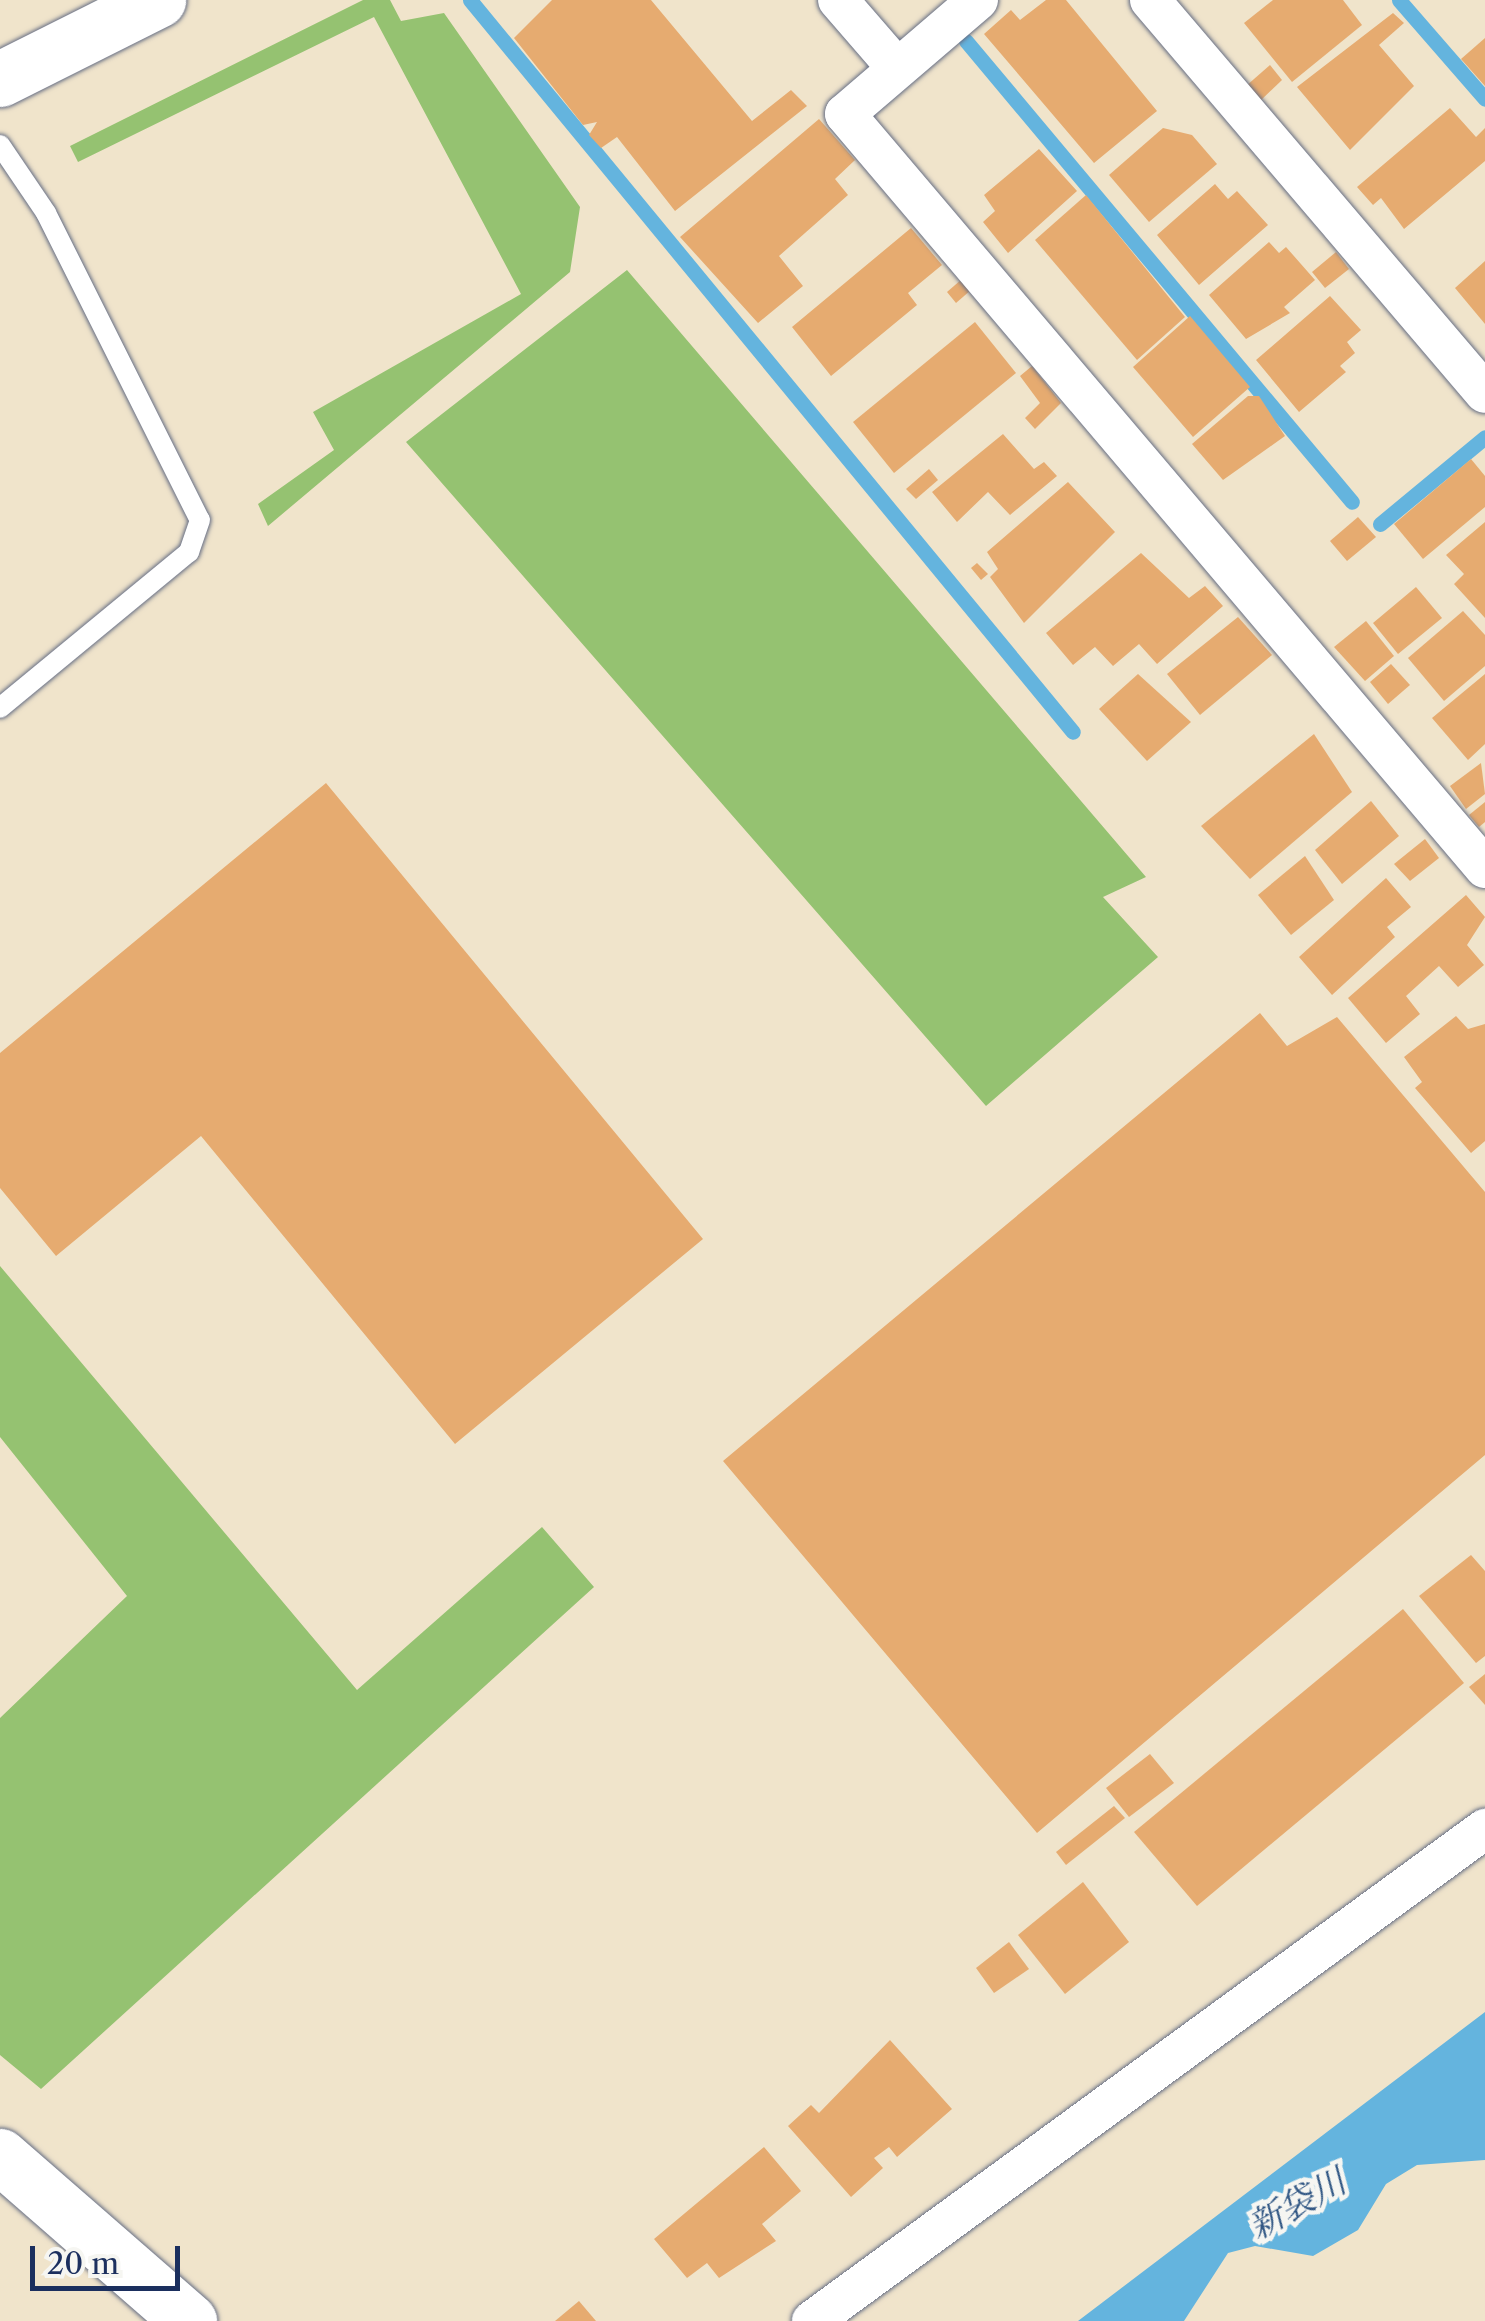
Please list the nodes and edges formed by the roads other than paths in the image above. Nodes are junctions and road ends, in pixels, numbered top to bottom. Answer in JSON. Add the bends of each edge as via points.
{"nodes":[{"id":1,"x":838,"y":0,"type":"edge"},
{"id":2,"x":978,"y":0,"type":"edge"},
{"id":3,"x":1150,"y":0,"type":"edge"},
{"id":4,"x":138,"y":4,"type":"edge"},
{"id":5,"x":897,"y":68,"type":"junction"},
{"id":6,"x":0,"y":79,"type":"edge"},
{"id":7,"x":0,"y":145,"type":"edge"},
{"id":8,"x":1485,"y":393,"type":"edge"},
{"id":9,"x":0,"y":708,"type":"edge"},
{"id":10,"x":1485,"y":868,"type":"edge"},
{"id":11,"x":1485,"y":1829,"type":"edge"},
{"id":12,"x":0,"y":2156,"type":"edge"},
{"id":13,"x":188,"y":2321,"type":"edge"},
{"id":14,"x":812,"y":2321,"type":"edge"}],
"edges":[{"from":1,"to":5,"type":"street"},
{"from":2,"to":5,"type":"street"},
{"from":3,"to":8,"type":"street"},
{"from":4,"to":6,"type":"main road"},
{"from":5,"to":10,"type":"street","via":[[845,114]]},
{"from":7,"to":9,"type":"lane","via":[[46,213],[200,520],[189,552]]},
{"from":11,"to":14,"type":"street"},
{"from":12,"to":13,"type":"main road"}]}
